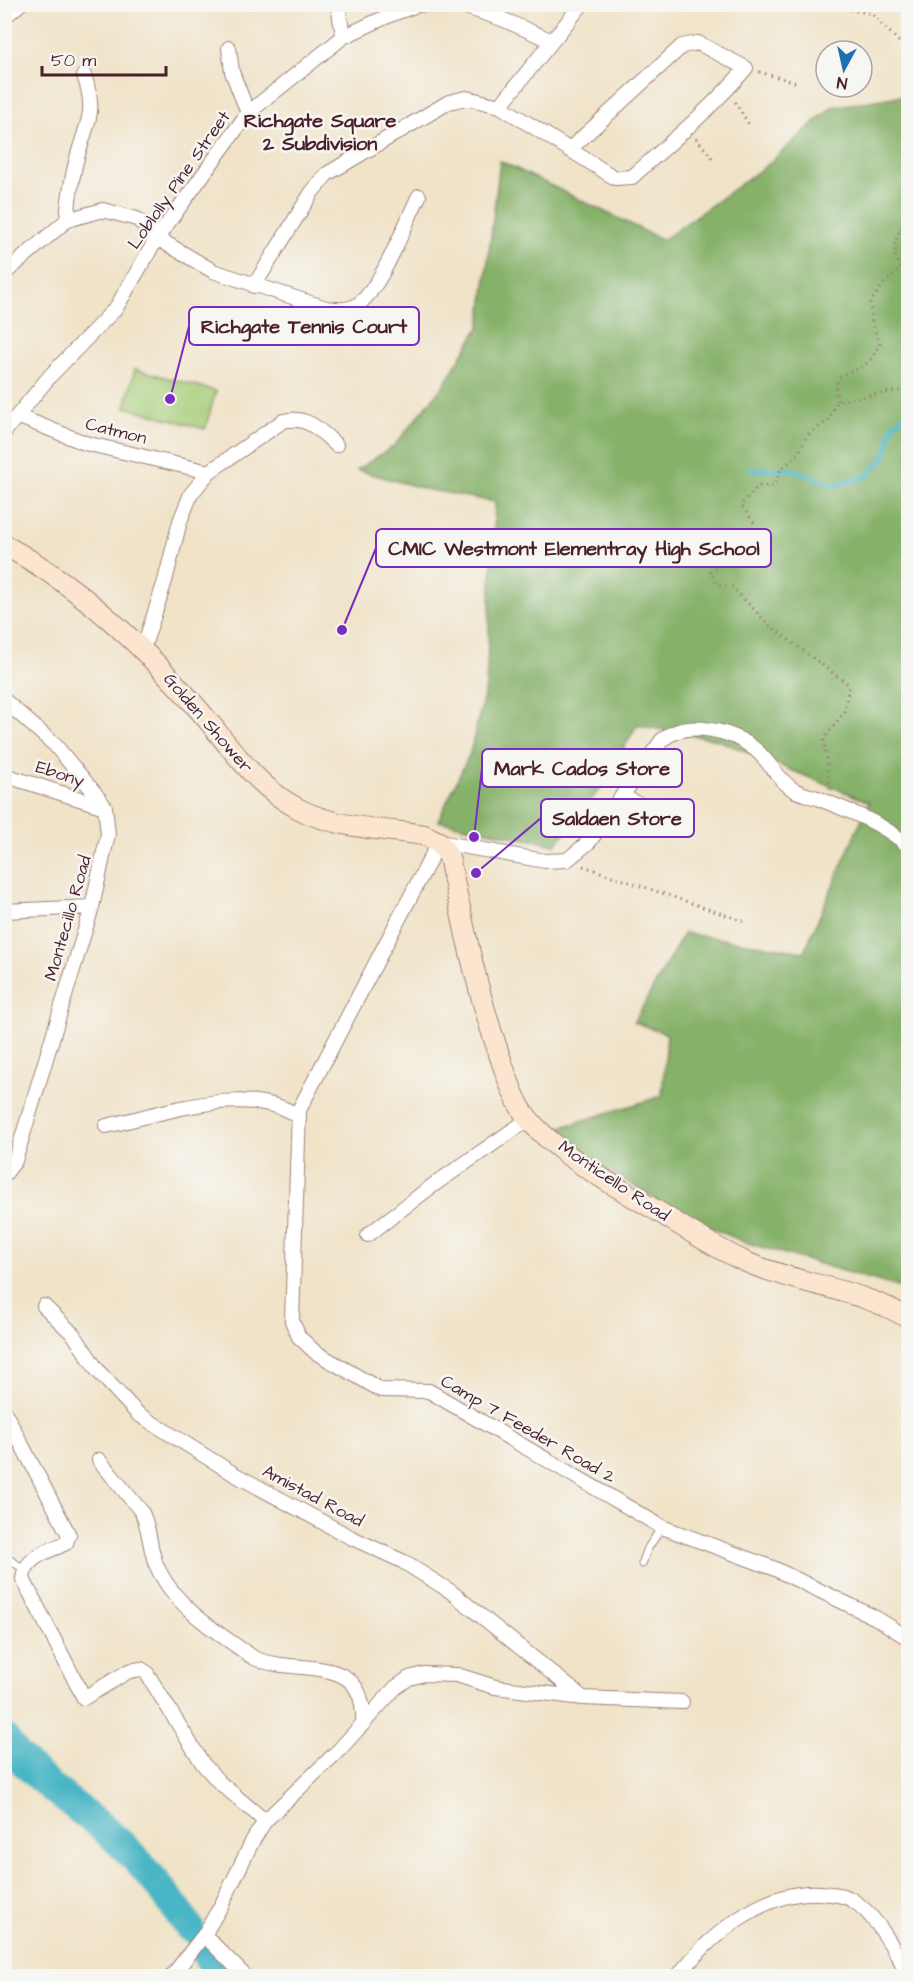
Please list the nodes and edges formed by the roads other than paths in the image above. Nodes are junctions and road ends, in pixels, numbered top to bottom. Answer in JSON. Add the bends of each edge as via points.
{"nodes":[{"id":1,"x":20,"y":4,"type":"edge"},
{"id":2,"x":338,"y":4,"type":"edge"},
{"id":3,"x":428,"y":4,"type":"edge"},
{"id":4,"x":457,"y":4,"type":"edge"},
{"id":5,"x":582,"y":4,"type":"edge"},
{"id":6,"x":4,"y":17,"type":"edge"},
{"id":7,"x":343,"y":37,"type":"junction"},
{"id":8,"x":552,"y":42,"type":"junction"},
{"id":9,"x":229,"y":48,"type":"dead end"},
{"id":10,"x":84,"y":75,"type":"dead end"},
{"id":11,"x":500,"y":106,"type":"junction"},
{"id":12,"x":248,"y":113,"type":"junction"},
{"id":13,"x":569,"y":150,"type":"junction"},
{"id":14,"x":419,"y":196,"type":"dead end"},
{"id":15,"x":67,"y":220,"type":"junction"},
{"id":16,"x":157,"y":238,"type":"junction"},
{"id":17,"x":4,"y":274,"type":"edge"},
{"id":18,"x":254,"y":286,"type":"junction"},
{"id":19,"x":17,"y":416,"type":"junction"},
{"id":20,"x":4,"y":432,"type":"edge"},
{"id":21,"x":336,"y":445,"type":"dead end"},
{"id":22,"x":209,"y":472,"type":"junction"},
{"id":23,"x":4,"y":545,"type":"edge"},
{"id":24,"x":143,"y":649,"type":"junction"},
{"id":25,"x":4,"y":700,"type":"edge"},
{"id":26,"x":4,"y":776,"type":"edge"},
{"id":27,"x":623,"y":792,"type":"junction"},
{"id":28,"x":105,"y":807,"type":"junction"},
{"id":29,"x":679,"y":819,"type":"dead end"},
{"id":30,"x":439,"y":842,"type":"junction"},
{"id":31,"x":909,"y":846,"type":"edge"},
{"id":32,"x":92,"y":907,"type":"junction"},
{"id":33,"x":4,"y":910,"type":"edge"},
{"id":34,"x":299,"y":1117,"type":"junction"},
{"id":35,"x":528,"y":1119,"type":"junction"},
{"id":36,"x":106,"y":1126,"type":"dead end"},
{"id":37,"x":4,"y":1175,"type":"edge"},
{"id":38,"x":368,"y":1235,"type":"dead end"},
{"id":39,"x":44,"y":1306,"type":"dead end"},
{"id":40,"x":909,"y":1318,"type":"edge"},
{"id":41,"x":4,"y":1411,"type":"edge"},
{"id":42,"x":99,"y":1460,"type":"dead end"},
{"id":43,"x":662,"y":1527,"type":"junction"},
{"id":44,"x":4,"y":1556,"type":"edge"},
{"id":45,"x":642,"y":1564,"type":"dead end"},
{"id":46,"x":24,"y":1569,"type":"junction"},
{"id":47,"x":909,"y":1638,"type":"edge"},
{"id":48,"x":583,"y":1698,"type":"junction"},
{"id":49,"x":682,"y":1702,"type":"dead end"},
{"id":50,"x":363,"y":1724,"type":"junction"},
{"id":51,"x":266,"y":1821,"type":"junction"},
{"id":52,"x":204,"y":1935,"type":"junction"},
{"id":53,"x":909,"y":1973,"type":"edge"},
{"id":54,"x":172,"y":1977,"type":"edge"},
{"id":55,"x":245,"y":1977,"type":"edge"},
{"id":56,"x":678,"y":1977,"type":"edge"}],
"edges":[{"from":1,"to":6,"type":"street"},
{"from":2,"to":7,"type":"street"},
{"from":3,"to":7,"type":"street","name":"Loblolly Pine Street","via":[[390,15]]},
{"from":4,"to":8,"type":"street"},
{"from":5,"to":8,"type":"street"},
{"from":7,"to":12,"type":"street","name":"Loblolly Pine Street"},
{"from":8,"to":11,"type":"street"},
{"from":9,"to":12,"type":"street","via":[[232,72]]},
{"from":10,"to":15,"type":"street","via":[[91,98],[90,124],[78,152]]},
{"from":11,"to":13,"type":"street"},
{"from":11,"to":18,"type":"street","via":[[466,98],[449,102],[335,167],[312,192]]},
{"from":12,"to":16,"type":"street","name":"Loblolly Pine Street"},
{"from":13,"to":13,"type":"street","via":[[682,46],[698,43],[746,68],[727,91],[632,177],[623,180]]},
{"from":14,"to":18,"type":"street","via":[[379,282],[355,307],[326,308]]},
{"from":15,"to":16,"type":"street","via":[[103,210],[119,212],[137,219]]},
{"from":15,"to":17,"type":"street"},
{"from":16,"to":18,"type":"street","via":[[213,271]]},
{"from":16,"to":19,"type":"street","name":"Loblolly Pine Street","via":[[116,308]]},
{"from":19,"to":20,"type":"street","name":"Loblolly Pine Street"},
{"from":19,"to":22,"type":"street","name":"Catmon","via":[[85,443]]},
{"from":21,"to":22,"type":"street","via":[[312,424],[292,419]]},
{"from":22,"to":24,"type":"street","via":[[184,507]]},
{"from":23,"to":24,"type":"main road","name":"Golden Shower","via":[[51,576]]},
{"from":24,"to":30,"type":"main road","name":"Golden Shower","via":[[253,774],[286,802],[314,815],[424,835]]},
{"from":25,"to":28,"type":"street","via":[[55,745]]},
{"from":26,"to":28,"type":"street","name":"Ebony"},
{"from":27,"to":29,"type":"lane"},
{"from":27,"to":30,"type":"street","via":[[589,842],[567,860],[545,861]]},
{"from":27,"to":31,"type":"street","via":[[662,740],[670,733],[690,728],[731,737],[755,749],[794,790],[893,832]]},
{"from":28,"to":32,"type":"street","name":"Montecillo Road","via":[[107,848]]},
{"from":30,"to":34,"type":"street","name":"Camp 7 Feeder Road 2","via":[[301,1106]]},
{"from":30,"to":35,"type":"main road","name":"Monticello Road","via":[[449,857],[489,1027]]},
{"from":32,"to":33,"type":"street"},
{"from":32,"to":37,"type":"street","name":"Montecillo Road","via":[[15,1161]]},
{"from":34,"to":36,"type":"street","via":[[281,1106],[250,1100],[181,1109]]},
{"from":34,"to":43,"type":"street","name":"Camp 7 Feeder Road 2","via":[[292,1321],[299,1337],[315,1352],[381,1390],[429,1391]]},
{"from":35,"to":38,"type":"street"},
{"from":35,"to":40,"type":"main road","name":"Monticello Road","via":[[584,1165],[716,1247],[767,1270],[860,1295]]},
{"from":39,"to":48,"type":"street","name":"Amistad Road","via":[[74,1335],[98,1371],[138,1414],[234,1474],[350,1538],[402,1561],[450,1591]]},
{"from":41,"to":46,"type":"street","via":[[69,1535],[66,1543],[29,1561]]},
{"from":42,"to":50,"type":"street","via":[[146,1520],[156,1565],[173,1594],[254,1658],[268,1664],[337,1671],[358,1689]]},
{"from":43,"to":45,"type":"lane"},
{"from":43,"to":47,"type":"street","name":"Camp 7 Feeder Road 2","via":[[773,1568]]},
{"from":44,"to":46,"type":"lane"},
{"from":46,"to":51,"type":"street","via":[[23,1579],[84,1698],[129,1671],[146,1672],[203,1764]]},
{"from":48,"to":49,"type":"street"},
{"from":48,"to":50,"type":"street","via":[[495,1686],[457,1675],[424,1674],[395,1688]]},
{"from":50,"to":51,"type":"street"},
{"from":51,"to":52,"type":"street"},
{"from":52,"to":54,"type":"street"},
{"from":52,"to":55,"type":"street"},
{"from":53,"to":56,"type":"street","via":[[858,1904],[842,1896],[815,1893],[773,1899],[747,1914],[728,1927]]}]}
